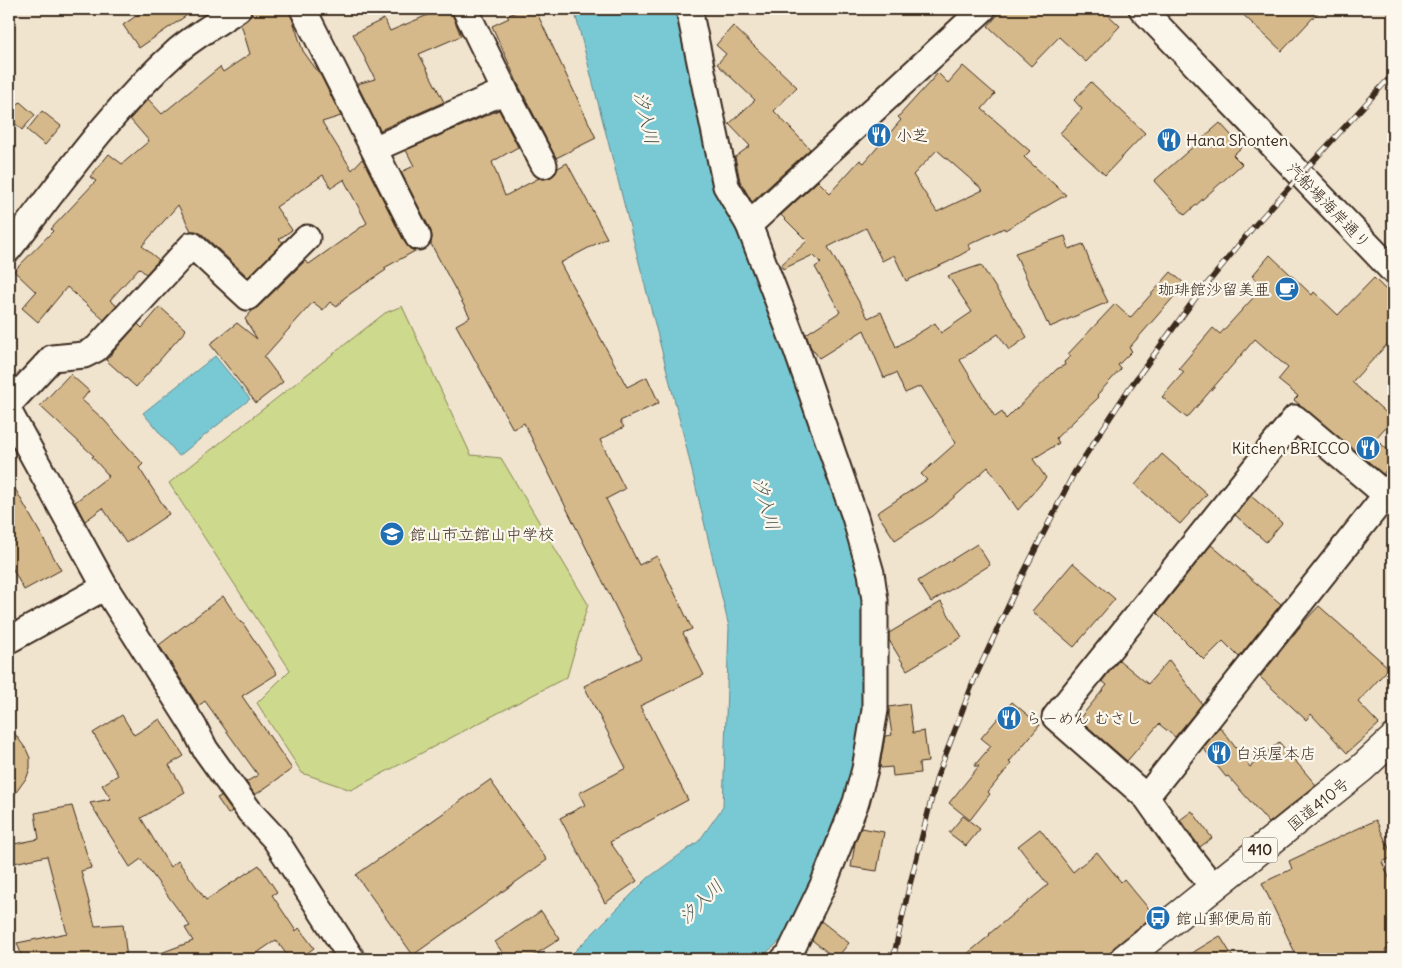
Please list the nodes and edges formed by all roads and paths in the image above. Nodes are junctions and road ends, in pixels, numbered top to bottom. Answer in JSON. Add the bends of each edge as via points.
{"nodes":[{"id":1,"x":238,"y":9,"type":"edge"},
{"id":2,"x":303,"y":9,"type":"edge"},
{"id":3,"x":465,"y":9,"type":"edge"},
{"id":4,"x":689,"y":9,"type":"edge"},
{"id":5,"x":983,"y":9,"type":"edge"},
{"id":6,"x":1142,"y":9,"type":"edge"},
{"id":7,"x":505,"y":91,"type":"junction"},
{"id":8,"x":374,"y":149,"type":"junction"},
{"id":9,"x":544,"y":165,"type":"dead end"},
{"id":10,"x":749,"y":225,"type":"junction"},
{"id":11,"x":418,"y":237,"type":"dead end"},
{"id":12,"x":308,"y":238,"type":"dead end"},
{"id":13,"x":9,"y":248,"type":"edge"},
{"id":14,"x":1393,"y":271,"type":"edge"},
{"id":15,"x":9,"y":404,"type":"edge"},
{"id":16,"x":9,"y":412,"type":"edge"},
{"id":17,"x":1390,"y":491,"type":"edge"},
{"id":18,"x":105,"y":587,"type":"junction"},
{"id":19,"x":9,"y":640,"type":"edge"},
{"id":20,"x":1393,"y":739,"type":"edge"},
{"id":21,"x":1146,"y":798,"type":"junction"},
{"id":22,"x":1213,"y":888,"type":"junction"},
{"id":23,"x":352,"y":959,"type":"edge"},
{"id":24,"x":784,"y":959,"type":"edge"},
{"id":25,"x":1124,"y":959,"type":"edge"}],
"edges":[{"from":1,"to":13,"type":"street","via":[[178,51],[143,83]]},
{"from":2,"to":8,"type":"street"},
{"from":3,"to":7,"type":"street"},
{"from":4,"to":10,"type":"street","via":[[726,186]]},
{"from":5,"to":10,"type":"street"},
{"from":6,"to":14,"type":"street","name":"汽船場海岸通り"},
{"from":7,"to":8,"type":"street"},
{"from":7,"to":9,"type":"street"},
{"from":8,"to":11,"type":"street"},
{"from":10,"to":24,"type":"street","via":[[852,508],[875,600],[875,710],[865,769],[856,802],[823,885],[789,955]]},
{"from":12,"to":15,"type":"street","via":[[248,297],[192,245],[96,349],[84,355],[52,358]]},
{"from":16,"to":18,"type":"street"},
{"from":17,"to":21,"type":"street"},
{"from":17,"to":21,"type":"street","via":[[1295,418],[1061,710],[1055,718]]},
{"from":18,"to":19,"type":"street"},
{"from":18,"to":23,"type":"street","via":[[205,749],[250,812],[275,838]]},
{"from":20,"to":22,"type":"highway","name":"国道410号","number":"410","via":[[1362,768]]},
{"from":21,"to":22,"type":"street"},
{"from":22,"to":25,"type":"highway","name":"国道410号","number":"410"}]}
